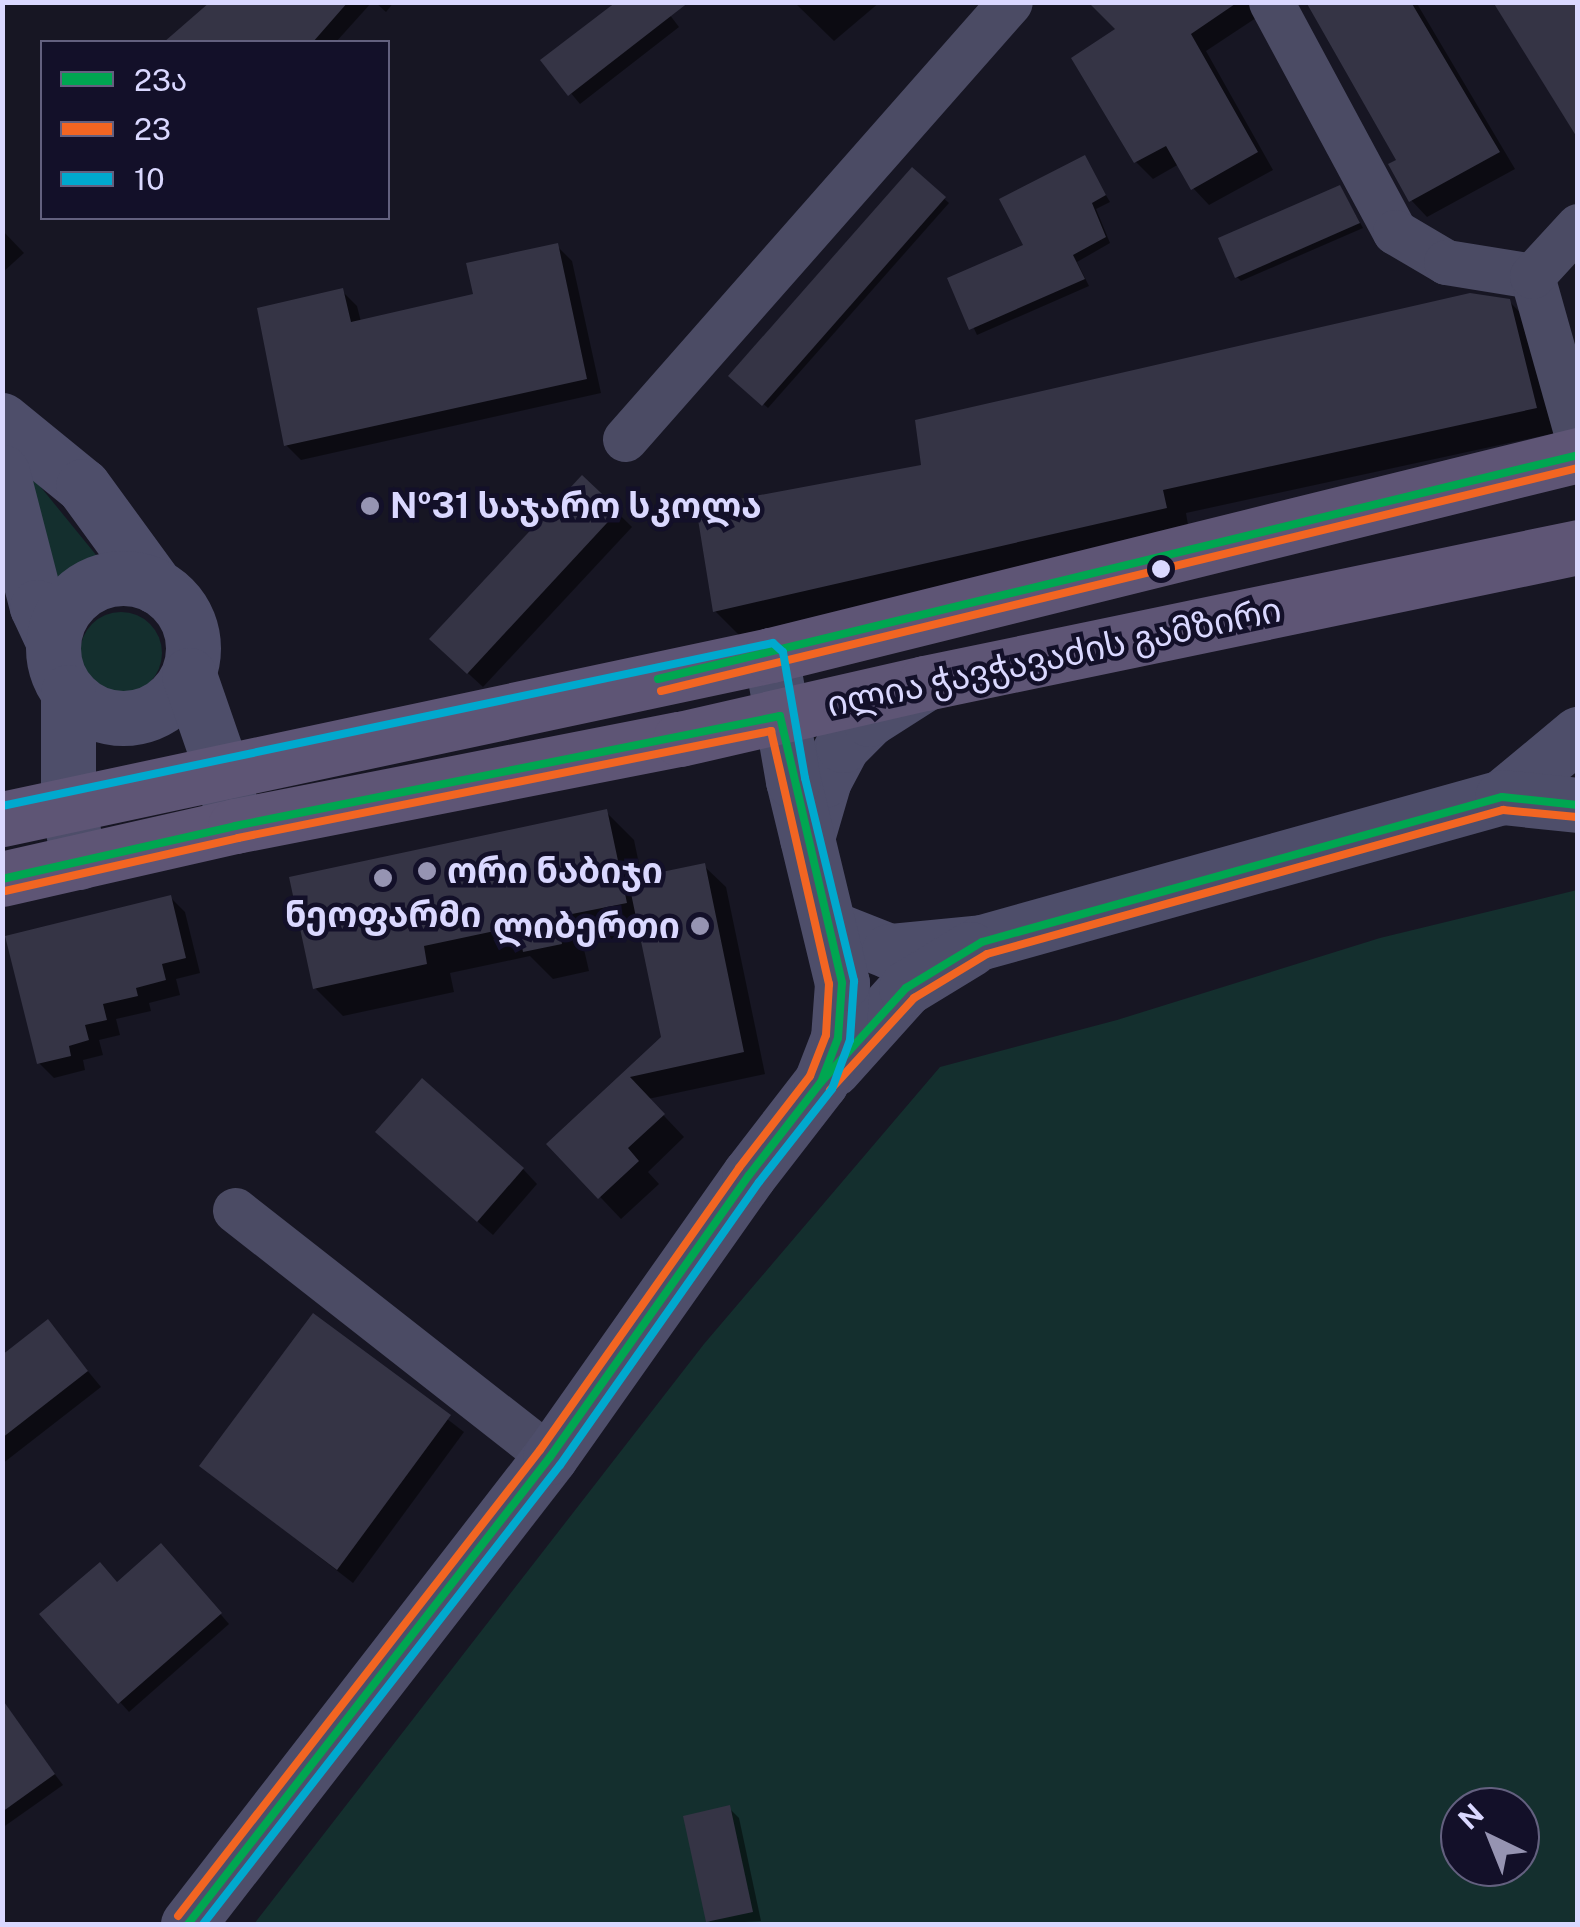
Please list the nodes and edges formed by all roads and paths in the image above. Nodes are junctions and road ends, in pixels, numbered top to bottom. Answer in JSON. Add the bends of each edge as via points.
{"nodes":[{"id":1,"x":1010,"y":2,"type":"edge"},
{"id":2,"x":1271,"y":2,"type":"edge"},
{"id":3,"x":1578,"y":226,"type":"edge"},
{"id":4,"x":1532,"y":276,"type":"junction"},
{"id":5,"x":2,"y":420,"type":"edge"},
{"id":6,"x":624,"y":438,"type":"dead end"},
{"id":7,"x":1578,"y":440,"type":"edge"},
{"id":8,"x":1578,"y":454,"type":"edge"},
{"id":9,"x":2,"y":472,"type":"edge"},
{"id":10,"x":1578,"y":547,"type":"edge"},
{"id":11,"x":156,"y":586,"type":"junction"},
{"id":12,"x":771,"y":655,"type":"junction"},
{"id":13,"x":61,"y":667,"type":"junction"},
{"id":14,"x":188,"y":675,"type":"junction"},
{"id":15,"x":925,"y":682,"type":"junction"},
{"id":16,"x":780,"y":716,"type":"junction"},
{"id":17,"x":1578,"y":734,"type":"edge"},
{"id":18,"x":223,"y":773,"type":"junction"},
{"id":19,"x":1502,"y":797,"type":"junction"},
{"id":20,"x":68,"y":805,"type":"junction"},
{"id":21,"x":1578,"y":805,"type":"edge"},
{"id":22,"x":2,"y":819,"type":"edge"},
{"id":23,"x":235,"y":826,"type":"junction"},
{"id":24,"x":807,"y":838,"type":"junction"},
{"id":25,"x":80,"y":862,"type":"junction"},
{"id":26,"x":2,"y":880,"type":"edge"},
{"id":27,"x":831,"y":928,"type":"junction"},
{"id":28,"x":982,"y":942,"type":"junction"},
{"id":29,"x":821,"y":1082,"type":"junction"},
{"id":30,"x":235,"y":1210,"type":"dead end"},
{"id":31,"x":550,"y":1457,"type":"junction"},
{"id":32,"x":188,"y":1924,"type":"edge"}],
"edges":[{"from":1,"to":6,"type":"street"},
{"from":2,"to":4,"type":"street","via":[[1395,232],[1446,262]]},
{"from":3,"to":4,"type":"street"},
{"from":4,"to":7,"type":"street"},
{"from":5,"to":11,"type":"main road","via":[[83,486]]},
{"from":8,"to":12,"type":"main road","name":"ილია ჭავჭავაძის გამზირი"},
{"from":9,"to":13,"type":"main road","via":[[37,607]]},
{"from":10,"to":15,"type":"main road","name":"ილია ჭავჭავაძის გამზირი"},
{"from":11,"to":13,"type":"main road","via":[[111,579],[72,600],[59,620]]},
{"from":11,"to":14,"type":"main road","via":[[188,621],[194,648]]},
{"from":12,"to":16,"type":"main road"},
{"from":12,"to":18,"type":"main road","name":"ილია ჭავჭავაძის გამზირი"},
{"from":13,"to":14,"type":"main road","via":[[91,711],[119,719],[147,715],[172,699]]},
{"from":13,"to":20,"type":"main road"},
{"from":14,"to":18,"type":"main road"},
{"from":15,"to":16,"type":"main road","name":"ილია ჭავჭავაძის გამზირი"},
{"from":15,"to":24,"type":"main road","via":[[843,745],[824,780]]},
{"from":16,"to":23,"type":"main road","name":"ილია ჭავჭავაძის გამზირი"},
{"from":16,"to":24,"type":"main road"},
{"from":17,"to":19,"type":"main road"},
{"from":18,"to":20,"type":"main road","name":"ილია ჭავჭავაძის გამზირი"},
{"from":18,"to":23,"type":"main road"},
{"from":19,"to":21,"type":"main road"},
{"from":19,"to":28,"type":"main road"},
{"from":20,"to":22,"type":"main road","name":"ილია ჭავჭავაძის გამზირი"},
{"from":20,"to":25,"type":"main road"},
{"from":23,"to":25,"type":"main road","name":"ილია ჭავჭავაძის გამზირი"},
{"from":24,"to":27,"type":"main road"},
{"from":25,"to":26,"type":"main road","name":"ილია ჭავჭავაძის გამზირი"},
{"from":27,"to":28,"type":"main road","via":[[889,951]]},
{"from":27,"to":29,"type":"main road","via":[[843,1013]]},
{"from":28,"to":29,"type":"main road","via":[[906,988]]},
{"from":29,"to":31,"type":"main road"},
{"from":30,"to":31,"type":"street"},
{"from":31,"to":32,"type":"main road"}]}
